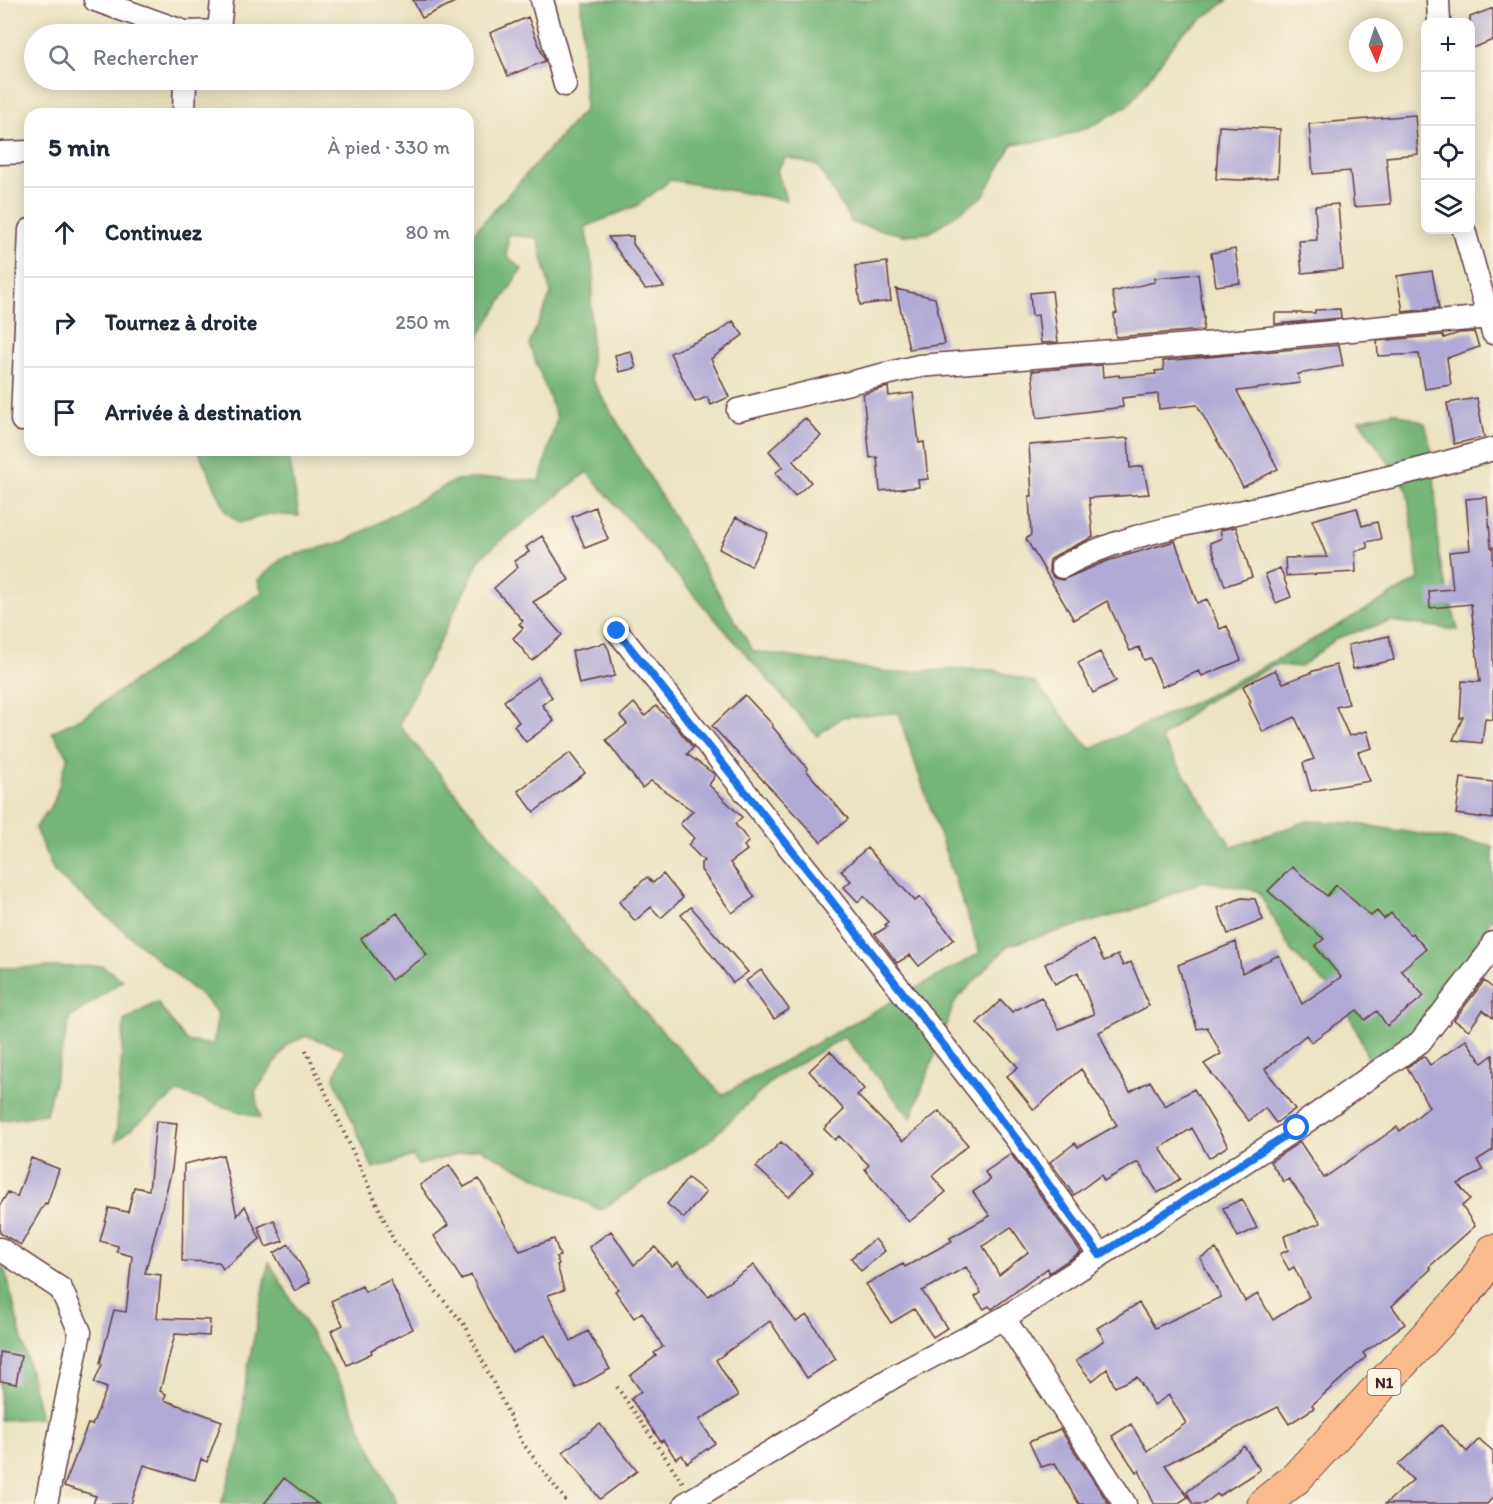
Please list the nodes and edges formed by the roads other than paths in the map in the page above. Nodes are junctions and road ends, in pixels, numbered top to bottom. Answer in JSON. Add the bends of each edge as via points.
{"nodes":[{"id":1,"x":95,"y":0,"type":"edge"},
{"id":2,"x":222,"y":0,"type":"edge"},
{"id":3,"x":542,"y":0,"type":"edge"},
{"id":4,"x":1438,"y":0,"type":"edge"},
{"id":5,"x":1439,"y":18,"type":"edge"},
{"id":6,"x":160,"y":24,"type":"edge"},
{"id":7,"x":220,"y":24,"type":"edge"},
{"id":8,"x":565,"y":86,"type":"dead end"},
{"id":9,"x":185,"y":90,"type":"edge"},
{"id":10,"x":184,"y":108,"type":"edge"},
{"id":11,"x":24,"y":152,"type":"edge"},
{"id":12,"x":0,"y":153,"type":"edge"},
{"id":13,"x":1465,"y":234,"type":"edge"},
{"id":14,"x":1491,"y":325,"type":"edge"},
{"id":15,"x":24,"y":372,"type":"edge"},
{"id":16,"x":738,"y":410,"type":"dead end"},
{"id":17,"x":22,"y":420,"type":"dead end"},
{"id":18,"x":1493,"y":449,"type":"edge"},
{"id":19,"x":1062,"y":567,"type":"dead end"},
{"id":20,"x":617,"y":631,"type":"dead end"},
{"id":21,"x":1493,"y":943,"type":"edge"},
{"id":22,"x":0,"y":1249,"type":"edge"},
{"id":23,"x":1493,"y":1251,"type":"edge"},
{"id":24,"x":1100,"y":1255,"type":"junction"},
{"id":25,"x":1484,"y":1285,"type":"edge"},
{"id":26,"x":1004,"y":1318,"type":"junction"},
{"id":27,"x":690,"y":1501,"type":"edge"},
{"id":28,"x":46,"y":1504,"type":"edge"},
{"id":29,"x":1125,"y":1504,"type":"edge"},
{"id":30,"x":1264,"y":1504,"type":"edge"}],
"edges":[{"from":1,"to":6,"type":"street"},
{"from":2,"to":7,"type":"street"},
{"from":3,"to":8,"type":"street"},
{"from":4,"to":5,"type":"street"},
{"from":9,"to":10,"type":"street"},
{"from":11,"to":12,"type":"street"},
{"from":13,"to":14,"type":"street"},
{"from":14,"to":16,"type":"street","via":[[919,366]]},
{"from":15,"to":17,"type":"street"},
{"from":18,"to":19,"type":"street","via":[[1420,471],[1162,530],[1086,554]]},
{"from":20,"to":24,"type":"street","via":[[1018,1141]]},
{"from":21,"to":24,"type":"street","via":[[1420,1042],[1297,1128]]},
{"from":22,"to":28,"type":"street","via":[[61,1289],[80,1332]]},
{"from":23,"to":25,"type":"highway","number":"N1"},
{"from":24,"to":26,"type":"street"},
{"from":25,"to":30,"type":"highway","number":"N1","via":[[1440,1321],[1296,1478]]},
{"from":26,"to":27,"type":"street","via":[[895,1376]]},
{"from":26,"to":29,"type":"street"}]}
